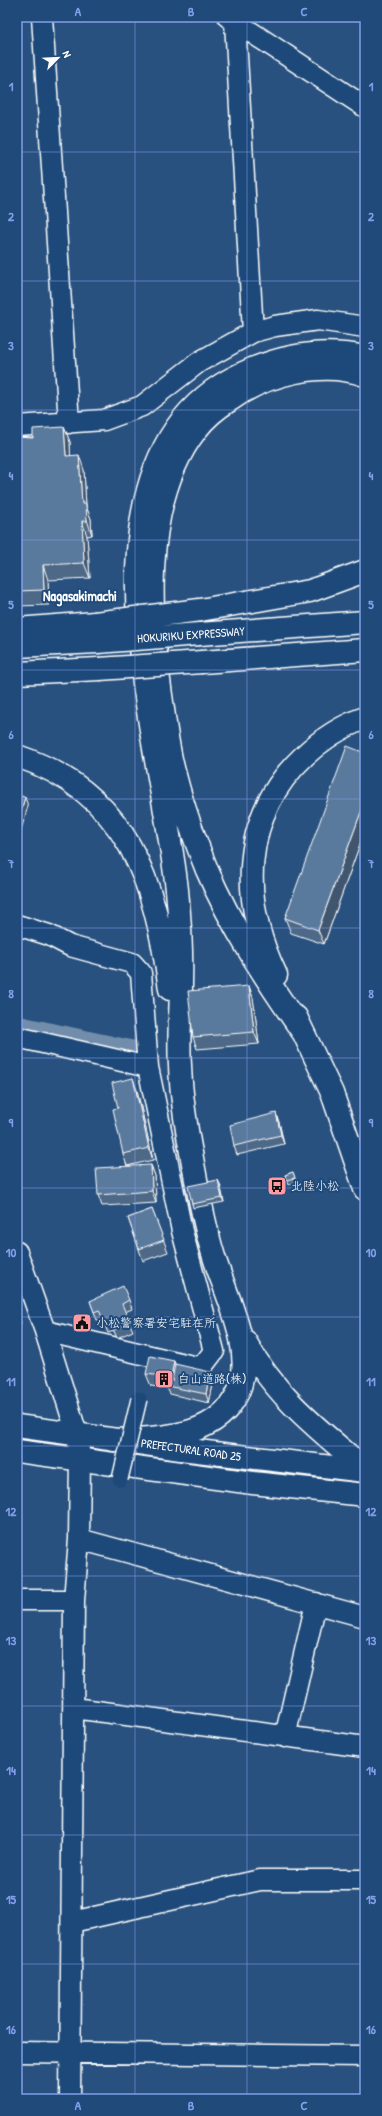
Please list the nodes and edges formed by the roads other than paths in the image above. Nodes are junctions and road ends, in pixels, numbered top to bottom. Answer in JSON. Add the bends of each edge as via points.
{"nodes":[{"id":1,"x":42,"y":17,"type":"edge"},
{"id":2,"x":231,"y":19,"type":"edge"},
{"id":3,"x":365,"y":107,"type":"edge"},
{"id":4,"x":365,"y":327,"type":"edge"},
{"id":5,"x":253,"y":332,"type":"junction"},
{"id":6,"x":365,"y":357,"type":"edge"},
{"id":7,"x":365,"y":375,"type":"edge"},
{"id":8,"x":69,"y":423,"type":"junction"},
{"id":9,"x":17,"y":426,"type":"edge"},
{"id":10,"x":365,"y":571,"type":"edge"},
{"id":11,"x":365,"y":622,"type":"edge"},
{"id":12,"x":17,"y":629,"type":"edge"},
{"id":13,"x":96,"y":632,"type":"junction"},
{"id":14,"x":17,"y":646,"type":"edge"},
{"id":15,"x":365,"y":650,"type":"edge"},
{"id":16,"x":17,"y":672,"type":"edge"},
{"id":17,"x":365,"y":718,"type":"edge"},
{"id":18,"x":17,"y":756,"type":"edge"},
{"id":19,"x":17,"y":925,"type":"edge"},
{"id":20,"x":49,"y":935,"type":"junction"},
{"id":21,"x":138,"y":952,"type":"dead end"},
{"id":22,"x":302,"y":1031,"type":"junction"},
{"id":23,"x":17,"y":1037,"type":"edge"},
{"id":24,"x":180,"y":1062,"type":"junction"},
{"id":25,"x":148,"y":1067,"type":"junction"},
{"id":26,"x":365,"y":1190,"type":"edge"},
{"id":27,"x":17,"y":1252,"type":"edge"},
{"id":28,"x":233,"y":1316,"type":"junction"},
{"id":29,"x":45,"y":1331,"type":"junction"},
{"id":30,"x":139,"y":1399,"type":"dead end"},
{"id":31,"x":17,"y":1426,"type":"edge"},
{"id":32,"x":77,"y":1434,"type":"junction"},
{"id":33,"x":114,"y":1440,"type":"junction"},
{"id":34,"x":17,"y":1451,"type":"edge"},
{"id":35,"x":80,"y":1459,"type":"junction"},
{"id":36,"x":365,"y":1470,"type":"edge"},
{"id":37,"x":120,"y":1479,"type":"dead end"},
{"id":38,"x":365,"y":1495,"type":"edge"},
{"id":39,"x":79,"y":1539,"type":"junction"},
{"id":40,"x":17,"y":1600,"type":"edge"},
{"id":41,"x":74,"y":1600,"type":"junction"},
{"id":42,"x":316,"y":1603,"type":"junction"},
{"id":43,"x":365,"y":1617,"type":"edge"},
{"id":44,"x":74,"y":1708,"type":"junction"},
{"id":45,"x":285,"y":1737,"type":"junction"},
{"id":46,"x":365,"y":1747,"type":"edge"},
{"id":47,"x":365,"y":1880,"type":"edge"},
{"id":48,"x":72,"y":1922,"type":"junction"},
{"id":49,"x":17,"y":2052,"type":"edge"},
{"id":50,"x":71,"y":2052,"type":"junction"},
{"id":51,"x":365,"y":2056,"type":"edge"},
{"id":52,"x":70,"y":2099,"type":"edge"}],
"edges":[{"from":1,"to":8,"type":"street"},
{"from":2,"to":3,"type":"street"},
{"from":2,"to":5,"type":"street"},
{"from":4,"to":5,"type":"street","via":[[318,320]]},
{"from":5,"to":8,"type":"street","via":[[199,362],[142,406],[104,420]]},
{"from":6,"to":24,"type":"main road","via":[[342,352],[306,354],[257,366],[229,379],[203,398],[181,421],[164,449],[151,482],[142,518],[139,552],[139,648],[177,891],[182,980]]},
{"from":7,"to":22,"type":"main road","via":[[334,370],[310,370],[283,375],[237,395],[215,410],[196,430],[182,451],[170,477],[161,507],[156,539],[153,605],[155,646],[165,726],[175,778],[207,869],[224,908],[255,963]]},
{"from":8,"to":9,"type":"street"},
{"from":10,"to":13,"type":"main road","bridge":true,"via":[[310,591],[200,610]]},
{"from":11,"to":13,"type":"main road","name":"HOKURIKU EXPRESSWAY","bridge":true,"via":[[199,634]]},
{"from":12,"to":13,"type":"main road"},
{"from":13,"to":14,"type":"main road","name":"HOKURIKU EXPRESSWAY"},
{"from":15,"to":16,"type":"main road","bridge":true,"via":[[99,669]]},
{"from":17,"to":22,"type":"main road","via":[[333,733],[293,766],[275,790],[262,816],[254,844],[251,876],[253,908],[260,937]]},
{"from":18,"to":24,"type":"main road","via":[[58,772],[80,787],[111,817],[133,849],[144,876],[163,946]]},
{"from":19,"to":20,"type":"street"},
{"from":20,"to":21,"type":"street","via":[[88,938]]},
{"from":20,"to":25,"type":"street","via":[[70,946],[132,964],[141,973]]},
{"from":22,"to":26,"type":"main road","via":[[332,1093]]},
{"from":23,"to":25,"type":"street"},
{"from":24,"to":28,"type":"main road","via":[[183,1113],[192,1158],[213,1254]]},
{"from":25,"to":29,"type":"street","via":[[182,1231],[214,1351],[201,1368]]},
{"from":27,"to":29,"type":"street"},
{"from":28,"to":33,"type":"main road","via":[[245,1362],[243,1379],[228,1408],[200,1429],[181,1435]]},
{"from":28,"to":36,"type":"main road","via":[[256,1360],[282,1395]]},
{"from":29,"to":32,"type":"street"},
{"from":30,"to":37,"type":"street","bridge":true},
{"from":31,"to":32,"type":"main road","name":"PREFECTURAL ROAD 25"},
{"from":32,"to":33,"type":"main road","name":"PREFECTURAL ROAD 25"},
{"from":32,"to":35,"type":"street"},
{"from":33,"to":36,"type":"main road","name":"PREFECTURAL ROAD 25","via":[[256,1459]]},
{"from":34,"to":35,"type":"main road","name":"PREFECTURAL ROAD 25"},
{"from":35,"to":38,"type":"main road","name":"PREFECTURAL ROAD 25","via":[[253,1483]]},
{"from":35,"to":39,"type":"street"},
{"from":39,"to":41,"type":"street"},
{"from":39,"to":42,"type":"street"},
{"from":40,"to":41,"type":"street"},
{"from":41,"to":44,"type":"street"},
{"from":42,"to":43,"type":"street"},
{"from":42,"to":45,"type":"street"},
{"from":44,"to":45,"type":"street"},
{"from":44,"to":48,"type":"street"},
{"from":45,"to":46,"type":"street"},
{"from":47,"to":48,"type":"street","via":[[260,1880]]},
{"from":48,"to":50,"type":"street"},
{"from":49,"to":50,"type":"street"},
{"from":50,"to":51,"type":"street"},
{"from":50,"to":52,"type":"street"}]}
